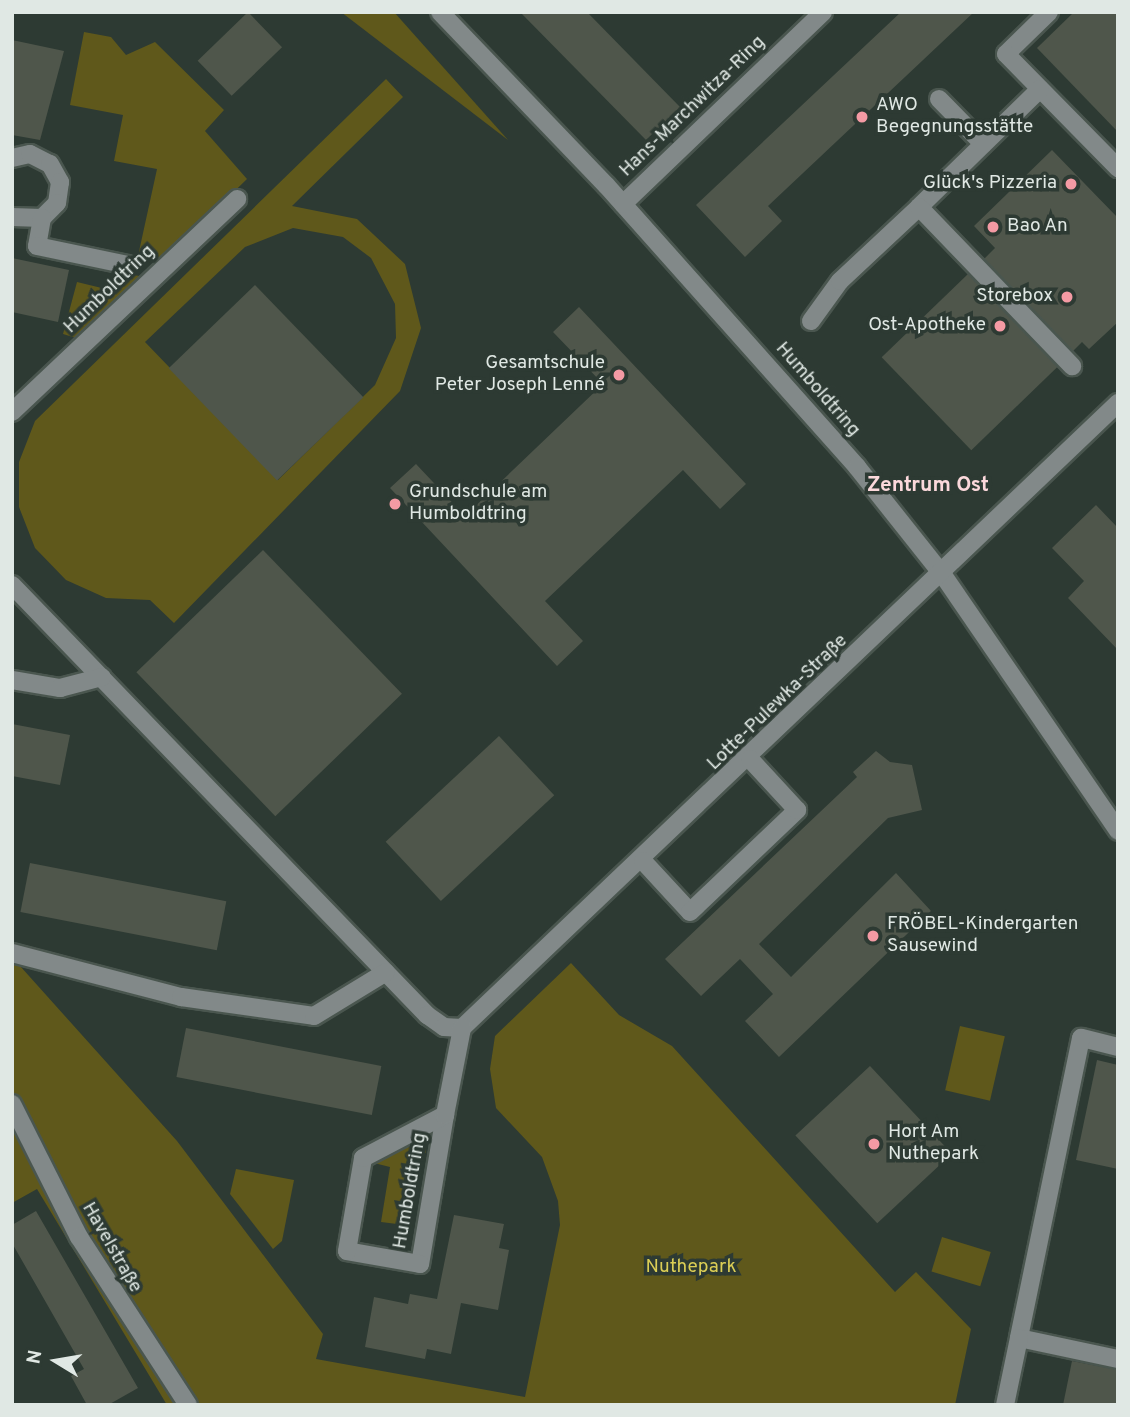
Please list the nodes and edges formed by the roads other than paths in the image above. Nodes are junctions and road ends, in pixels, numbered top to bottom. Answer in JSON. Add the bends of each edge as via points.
{"nodes":[{"id":1,"x":440,"y":12,"type":"edge"},
{"id":2,"x":823,"y":12,"type":"edge"},
{"id":3,"x":1049,"y":12,"type":"edge"},
{"id":4,"x":1040,"y":89,"type":"junction"},
{"id":5,"x":939,"y":99,"type":"dead end"},
{"id":6,"x":983,"y":144,"type":"junction"},
{"id":7,"x":12,"y":158,"type":"edge"},
{"id":8,"x":1118,"y":168,"type":"edge"},
{"id":9,"x":237,"y":198,"type":"dead end"},
{"id":10,"x":622,"y":204,"type":"junction"},
{"id":11,"x":919,"y":207,"type":"junction"},
{"id":12,"x":12,"y":217,"type":"edge"},
{"id":13,"x":42,"y":218,"type":"junction"},
{"id":14,"x":128,"y":265,"type":"dead end"},
{"id":15,"x":811,"y":321,"type":"dead end"},
{"id":16,"x":1072,"y":366,"type":"dead end"},
{"id":17,"x":1118,"y":403,"type":"edge"},
{"id":18,"x":12,"y":412,"type":"edge"},
{"id":19,"x":943,"y":575,"type":"junction"},
{"id":20,"x":12,"y":585,"type":"edge"},
{"id":21,"x":102,"y":677,"type":"junction"},
{"id":22,"x":12,"y":680,"type":"edge"},
{"id":23,"x":750,"y":759,"type":"junction"},
{"id":24,"x":1118,"y":831,"type":"edge"},
{"id":25,"x":643,"y":861,"type":"junction"},
{"id":26,"x":12,"y":953,"type":"edge"},
{"id":27,"x":386,"y":972,"type":"junction"},
{"id":28,"x":462,"y":1028,"type":"junction"},
{"id":29,"x":1118,"y":1046,"type":"edge"},
{"id":30,"x":12,"y":1104,"type":"edge"},
{"id":31,"x":445,"y":1115,"type":"junction"},
{"id":32,"x":1019,"y":1338,"type":"junction"},
{"id":33,"x":1118,"y":1359,"type":"edge"},
{"id":34,"x":188,"y":1405,"type":"edge"},
{"id":35,"x":1004,"y":1405,"type":"edge"}],
"edges":[{"from":1,"to":10,"type":"street","name":"Humboldtring"},
{"from":2,"to":10,"type":"street","name":"Hans-Marchwitza-Ring"},
{"from":3,"to":4,"type":"street","via":[[1006,54]]},
{"from":4,"to":6,"type":"street"},
{"from":4,"to":8,"type":"street"},
{"from":5,"to":6,"type":"street"},
{"from":6,"to":11,"type":"street"},
{"from":7,"to":13,"type":"street","via":[[30,154],[50,164],[60,183],[57,203]]},
{"from":9,"to":18,"type":"street","name":"Humboldtring"},
{"from":10,"to":19,"type":"street","name":"Humboldtring","via":[[821,425]]},
{"from":11,"to":15,"type":"street","via":[[840,281]]},
{"from":11,"to":16,"type":"street"},
{"from":12,"to":13,"type":"street"},
{"from":13,"to":14,"type":"street","via":[[37,246]]},
{"from":17,"to":19,"type":"street","name":"Lotte-Pulewka-Straße"},
{"from":19,"to":23,"type":"street","name":"Lotte-Pulewka-Straße"},
{"from":19,"to":24,"type":"street","name":"Humboldtring"},
{"from":20,"to":21,"type":"street"},
{"from":21,"to":22,"type":"street","via":[[60,688]]},
{"from":21,"to":27,"type":"street"},
{"from":23,"to":25,"type":"street","name":"Lotte-Pulewka-Straße"},
{"from":23,"to":25,"type":"street","via":[[797,810],[690,912]]},
{"from":25,"to":28,"type":"street","name":"Lotte-Pulewka-Straße"},
{"from":26,"to":27,"type":"street","via":[[181,997],[314,1016]]},
{"from":27,"to":28,"type":"street","via":[[436,1023]]},
{"from":28,"to":31,"type":"street","name":"Humboldtring"},
{"from":29,"to":32,"type":"street","via":[[1081,1038]]},
{"from":30,"to":34,"type":"street","name":"Havelstraße","via":[[79,1237]]},
{"from":31,"to":31,"type":"street","name":"Humboldtring","via":[[363,1158],[347,1251],[420,1264]]},
{"from":32,"to":33,"type":"street"},
{"from":32,"to":35,"type":"street"}]}
